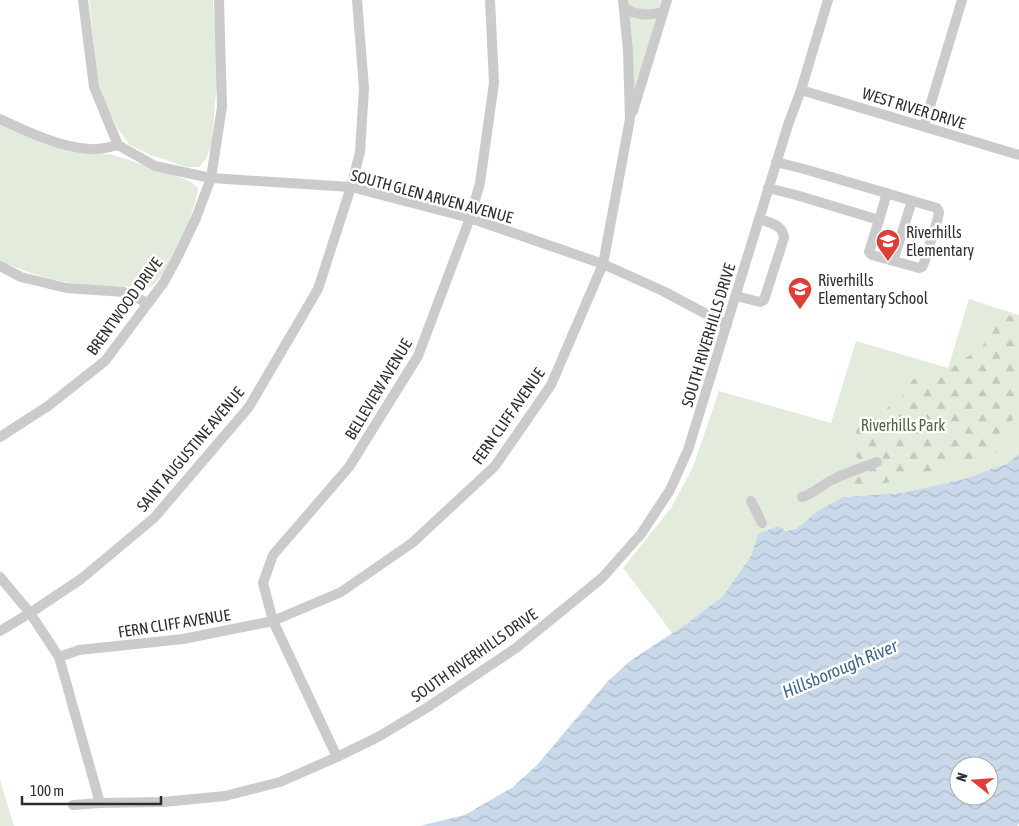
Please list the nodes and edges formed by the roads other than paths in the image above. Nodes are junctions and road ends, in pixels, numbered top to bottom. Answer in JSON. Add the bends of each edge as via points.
{"nodes":[{"id":1,"x":84,"y":0,"type":"edge"},
{"id":2,"x":219,"y":0,"type":"edge"},
{"id":3,"x":357,"y":0,"type":"edge"},
{"id":4,"x":490,"y":0,"type":"edge"},
{"id":5,"x":666,"y":0,"type":"edge"},
{"id":6,"x":828,"y":0,"type":"edge"},
{"id":7,"x":962,"y":0,"type":"edge"},
{"id":8,"x":623,"y":4,"type":"edge"},
{"id":9,"x":663,"y":12,"type":"junction"},
{"id":10,"x":801,"y":90,"type":"junction"},
{"id":11,"x":0,"y":119,"type":"edge"},
{"id":12,"x":630,"y":119,"type":"junction"},
{"id":13,"x":924,"y":126,"type":"junction"},
{"id":14,"x":118,"y":145,"type":"junction"},
{"id":15,"x":1019,"y":155,"type":"edge"},
{"id":16,"x":776,"y":162,"type":"junction"},
{"id":17,"x":211,"y":178,"type":"junction"},
{"id":18,"x":351,"y":187,"type":"junction"},
{"id":19,"x":768,"y":188,"type":"junction"},
{"id":20,"x":887,"y":193,"type":"junction"},
{"id":21,"x":912,"y":201,"type":"junction"},
{"id":22,"x":470,"y":218,"type":"junction"},
{"id":23,"x":759,"y":219,"type":"junction"},
{"id":24,"x":879,"y":220,"type":"junction"},
{"id":25,"x":893,"y":261,"type":"junction"},
{"id":26,"x":603,"y":264,"type":"junction"},
{"id":27,"x":0,"y":266,"type":"edge"},
{"id":28,"x":736,"y":296,"type":"junction"},
{"id":29,"x":148,"y":303,"type":"junction"},
{"id":30,"x":727,"y":325,"type":"junction"},
{"id":31,"x":0,"y":437,"type":"edge"},
{"id":32,"x":877,"y":462,"type":"dead end"},
{"id":33,"x":802,"y":497,"type":"dead end"},
{"id":34,"x":751,"y":501,"type":"dead end"},
{"id":35,"x":762,"y":523,"type":"dead end"},
{"id":36,"x":0,"y":577,"type":"edge"},
{"id":37,"x":30,"y":613,"type":"junction"},
{"id":38,"x":273,"y":621,"type":"junction"},
{"id":39,"x":0,"y":631,"type":"edge"},
{"id":40,"x":59,"y":657,"type":"junction"},
{"id":41,"x":337,"y":757,"type":"junction"},
{"id":42,"x":100,"y":803,"type":"junction"},
{"id":43,"x":73,"y":805,"type":"dead end"}],
"edges":[{"from":1,"to":14,"type":"street","via":[[94,87]]},
{"from":2,"to":17,"type":"street","name":"BRENTWOOD DRIVE","via":[[222,107]]},
{"from":3,"to":18,"type":"street","name":"SAINT AUGUSTINE AVENUE","via":[[364,88],[360,152]]},
{"from":4,"to":22,"type":"street","name":"BELLEVIEW AVENUE","via":[[494,83],[480,183]]},
{"from":5,"to":9,"type":"street"},
{"from":6,"to":10,"type":"street","name":"SOUTH RIVERHILLS DRIVE"},
{"from":7,"to":13,"type":"street"},
{"from":8,"to":9,"type":"street","via":[[635,14],[649,16]]},
{"from":8,"to":12,"type":"street","name":"FERN CLIFF AVENUE"},
{"from":9,"to":12,"type":"street"},
{"from":10,"to":13,"type":"street","name":"WEST RIVER DRIVE"},
{"from":10,"to":16,"type":"street","name":"SOUTH RIVERHILLS DRIVE"},
{"from":11,"to":14,"type":"street","via":[[67,146],[92,150]]},
{"from":12,"to":26,"type":"street","name":"FERN CLIFF AVENUE"},
{"from":13,"to":15,"type":"street","name":"WEST RIVER DRIVE"},
{"from":14,"to":17,"type":"street","name":"SOUTH GLEN ARVEN AVENUE","via":[[155,166]]},
{"from":16,"to":19,"type":"street","name":"SOUTH RIVERHILLS DRIVE"},
{"from":16,"to":20,"type":"street"},
{"from":17,"to":18,"type":"street","name":"SOUTH GLEN ARVEN AVENUE"},
{"from":17,"to":29,"type":"street","name":"BRENTWOOD DRIVE","via":[[178,256]]},
{"from":18,"to":22,"type":"street","name":"SOUTH GLEN ARVEN AVENUE"},
{"from":18,"to":37,"type":"street","name":"SAINT AUGUSTINE AVENUE","via":[[318,289],[250,407],[154,518],[81,579]]},
{"from":19,"to":23,"type":"street","name":"SOUTH RIVERHILLS DRIVE"},
{"from":19,"to":24,"type":"street"},
{"from":20,"to":21,"type":"street"},
{"from":20,"to":24,"type":"street"},
{"from":21,"to":25,"type":"street"},
{"from":21,"to":25,"type":"street","via":[[937,208],[938,212],[924,263],[919,268]]},
{"from":22,"to":26,"type":"street","name":"SOUTH GLEN ARVEN AVENUE"},
{"from":22,"to":38,"type":"street","name":"BELLEVIEW AVENUE","via":[[418,356],[349,467],[273,555],[263,583]]},
{"from":23,"to":28,"type":"street","name":"SOUTH RIVERHILLS DRIVE"},
{"from":23,"to":28,"type":"street","via":[[780,227],[784,238],[764,300],[760,302]]},
{"from":24,"to":25,"type":"street","via":[[869,252]]},
{"from":26,"to":30,"type":"street","name":"SOUTH GLEN ARVEN AVENUE"},
{"from":26,"to":38,"type":"street","name":"FERN CLIFF AVENUE","via":[[551,385],[495,466],[412,543],[341,592]]},
{"from":27,"to":29,"type":"street","via":[[21,277],[66,288],[124,292]]},
{"from":28,"to":30,"type":"street","name":"SOUTH RIVERHILLS DRIVE"},
{"from":29,"to":31,"type":"street","name":"BRENTWOOD DRIVE","via":[[105,361],[48,406]]},
{"from":30,"to":41,"type":"street","name":"SOUTH RIVERHILLS DRIVE","via":[[688,450],[670,490],[641,534],[602,578],[516,648],[428,707]]},
{"from":32,"to":33,"type":"street","via":[[837,477]]},
{"from":34,"to":35,"type":"street"},
{"from":36,"to":37,"type":"street"},
{"from":37,"to":39,"type":"street"},
{"from":37,"to":40,"type":"street"},
{"from":38,"to":40,"type":"street","name":"FERN CLIFF AVENUE","via":[[183,640],[79,650]]},
{"from":38,"to":41,"type":"street","name":"BELLEVIEW AVENUE"},
{"from":40,"to":42,"type":"street"},
{"from":41,"to":42,"type":"street","name":"SOUTH RIVERHILLS DRIVE","via":[[280,782],[226,796]]},
{"from":42,"to":43,"type":"street","name":"SOUTH RIVERHILLS DRIVE"}]}
